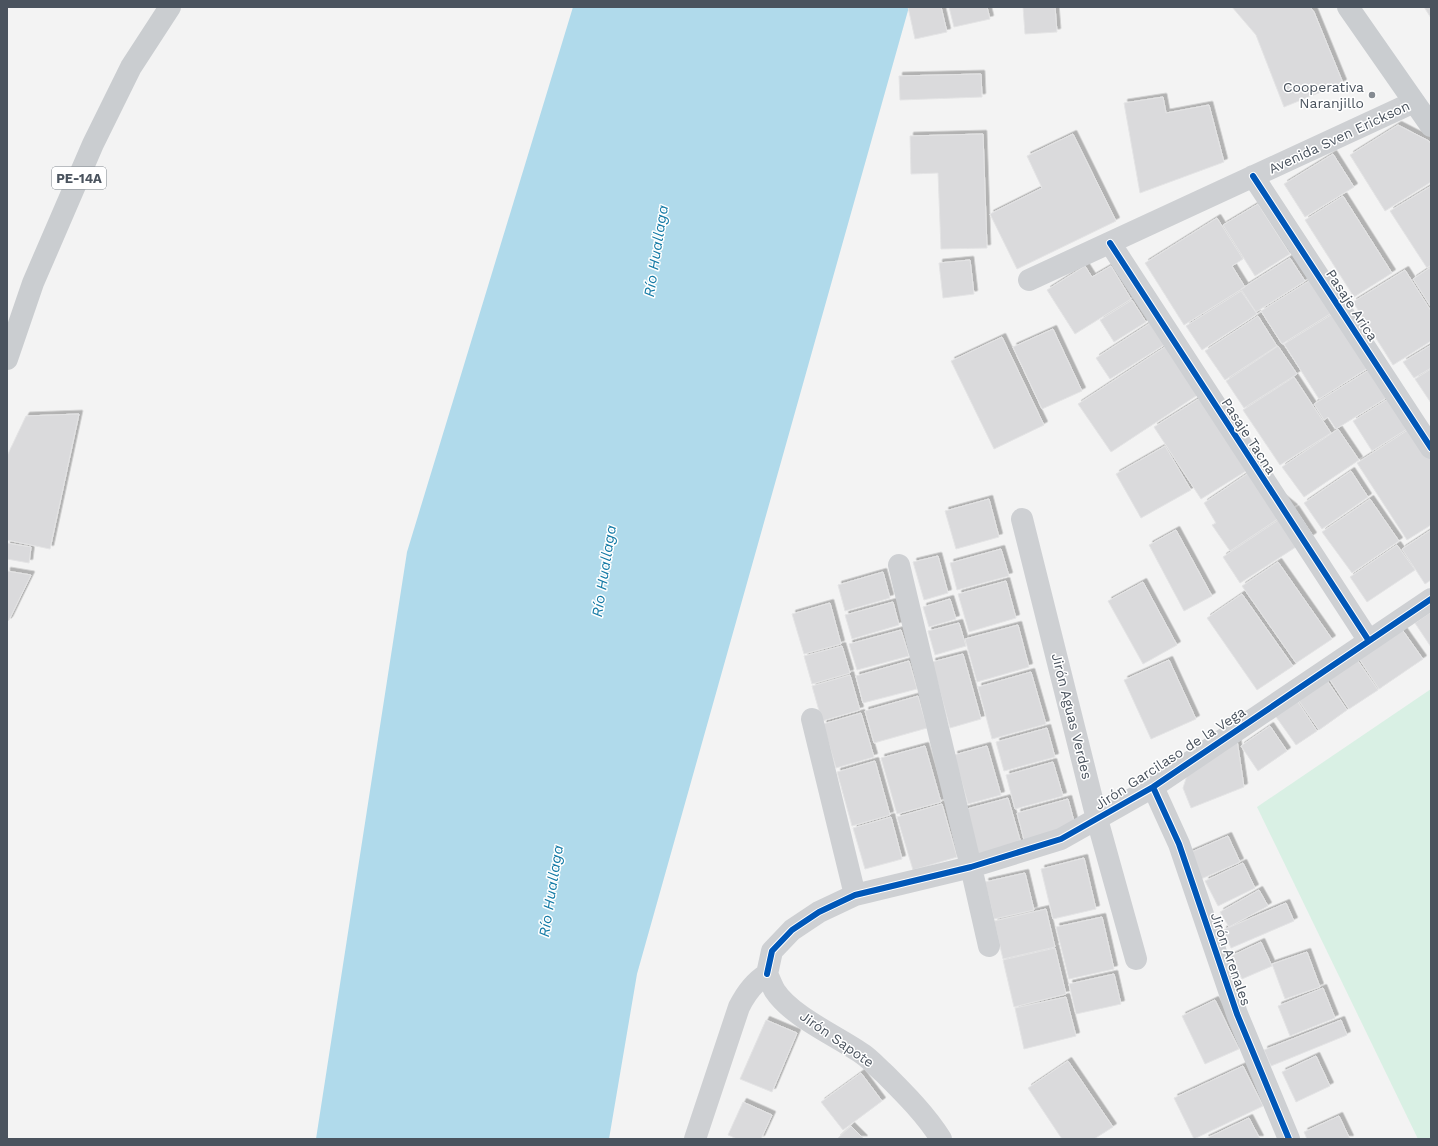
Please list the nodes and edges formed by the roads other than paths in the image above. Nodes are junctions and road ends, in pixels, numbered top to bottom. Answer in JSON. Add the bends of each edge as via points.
{"nodes":[{"id":1,"x":170,"y":7,"type":"edge"},
{"id":2,"x":1340,"y":7,"type":"edge"},
{"id":3,"x":1348,"y":7,"type":"edge"},
{"id":4,"x":1365,"y":33,"type":"junction"},
{"id":5,"x":1423,"y":98,"type":"edge"},
{"id":6,"x":1431,"y":126,"type":"edge"},
{"id":7,"x":1253,"y":176,"type":"junction"},
{"id":8,"x":1110,"y":243,"type":"junction"},
{"id":9,"x":1029,"y":280,"type":"dead end"},
{"id":10,"x":7,"y":359,"type":"edge"},
{"id":11,"x":1431,"y":448,"type":"edge"},
{"id":12,"x":1022,"y":519,"type":"dead end"},
{"id":13,"x":899,"y":565,"type":"dead end"},
{"id":14,"x":1431,"y":599,"type":"edge"},
{"id":15,"x":1369,"y":641,"type":"junction"},
{"id":16,"x":812,"y":719,"type":"dead end"},
{"id":17,"x":1153,"y":787,"type":"junction"},
{"id":18,"x":1097,"y":819,"type":"junction"},
{"id":19,"x":972,"y":867,"type":"junction"},
{"id":20,"x":855,"y":895,"type":"junction"},
{"id":21,"x":989,"y":946,"type":"dead end"},
{"id":22,"x":1136,"y":959,"type":"dead end"},
{"id":23,"x":767,"y":974,"type":"junction"},
{"id":24,"x":695,"y":1139,"type":"edge"},
{"id":25,"x":941,"y":1139,"type":"edge"},
{"id":26,"x":1289,"y":1139,"type":"edge"}],
"edges":[{"from":1,"to":10,"type":"main road","number":"PE-14A","via":[[131,67],[93,144],[34,283]]},
{"from":2,"to":4,"type":"street"},
{"from":3,"to":4,"type":"main road"},
{"from":4,"to":5,"type":"main road"},
{"from":5,"to":6,"type":"main road"},
{"from":5,"to":7,"type":"street","name":"Avenida Sven Erickson"},
{"from":7,"to":8,"type":"street","name":"Avenida Sven Erickson"},
{"from":7,"to":11,"type":"street","name":"Pasaje Arica"},
{"from":8,"to":9,"type":"street","name":"Avenida Sven Erickson"},
{"from":8,"to":15,"type":"street","name":"Pasaje Tacna"},
{"from":12,"to":18,"type":"street","name":"Jirón Aguas Verdes"},
{"from":13,"to":19,"type":"street"},
{"from":14,"to":15,"type":"street","name":"Jirón Garcilaso de la Vega"},
{"from":15,"to":17,"type":"street","name":"Jirón Garcilaso de la Vega"},
{"from":16,"to":20,"type":"street"},
{"from":17,"to":18,"type":"street","name":"Jirón Garcilaso de la Vega"},
{"from":17,"to":26,"type":"street","name":"Jirón Arenales","via":[[1179,844],[1237,1014]]},
{"from":18,"to":19,"type":"street","name":"Jirón Garcilaso de la Vega","via":[[1061,839]]},
{"from":18,"to":22,"type":"street","name":"Jirón Aguas Verdes"},
{"from":19,"to":20,"type":"street","name":"Jirón Garcilaso de la Vega"},
{"from":19,"to":21,"type":"street"},
{"from":20,"to":23,"type":"street","name":"Jirón Garcilaso de la Vega","via":[[819,912],[792,930],[772,951]]},
{"from":23,"to":24,"type":"street","via":[[757,980],[739,1007]]},
{"from":23,"to":25,"type":"street","name":"Jirón Sapote","via":[[776,991],[790,1006],[865,1056],[903,1091]]}]}
